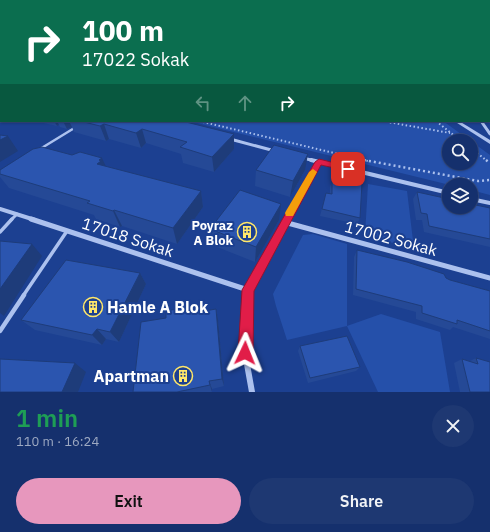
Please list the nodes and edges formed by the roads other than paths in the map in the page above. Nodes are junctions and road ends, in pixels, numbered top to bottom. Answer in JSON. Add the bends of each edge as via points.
{"nodes":[{"id":1,"x":458,"y":122,"type":"edge"},
{"id":2,"x":482,"y":122,"type":"edge"},
{"id":3,"x":80,"y":125,"type":"dead end"},
{"id":4,"x":490,"y":134,"type":"edge"},
{"id":5,"x":224,"y":138,"type":"edge"},
{"id":6,"x":490,"y":142,"type":"edge"},
{"id":7,"x":40,"y":150,"type":"edge"},
{"id":8,"x":283,"y":153,"type":"edge"},
{"id":9,"x":297,"y":156,"type":"edge"},
{"id":10,"x":319,"y":162,"type":"junction"},
{"id":11,"x":442,"y":191,"type":"edge"},
{"id":12,"x":478,"y":200,"type":"edge"},
{"id":13,"x":490,"y":203,"type":"edge"},
{"id":14,"x":0,"y":209,"type":"edge"},
{"id":15,"x":17,"y":214,"type":"junction"},
{"id":16,"x":284,"y":222,"type":"junction"},
{"id":17,"x":68,"y":231,"type":"junction"},
{"id":18,"x":0,"y":232,"type":"edge"},
{"id":19,"x":490,"y":278,"type":"edge"},
{"id":20,"x":248,"y":290,"type":"junction"},
{"id":21,"x":0,"y":331,"type":"edge"},
{"id":22,"x":252,"y":392,"type":"edge"}],
"edges":[{"from":1,"to":6,"type":"street"},
{"from":2,"to":4,"type":"street"},
{"from":3,"to":7,"type":"lane"},
{"from":5,"to":8,"type":"street"},
{"from":9,"to":10,"type":"street"},
{"from":10,"to":11,"type":"street"},
{"from":10,"to":16,"type":"street"},
{"from":12,"to":13,"type":"street"},
{"from":14,"to":15,"type":"street","name":"17018 Sokak"},
{"from":15,"to":17,"type":"street","name":"17018 Sokak"},
{"from":15,"to":18,"type":"lane"},
{"from":16,"to":19,"type":"street","name":"17002 Sokak"},
{"from":16,"to":20,"type":"street"},
{"from":17,"to":20,"type":"street","name":"17018 Sokak"},
{"from":17,"to":21,"type":"lane"},
{"from":20,"to":22,"type":"street","via":[[245,353]]}]}
